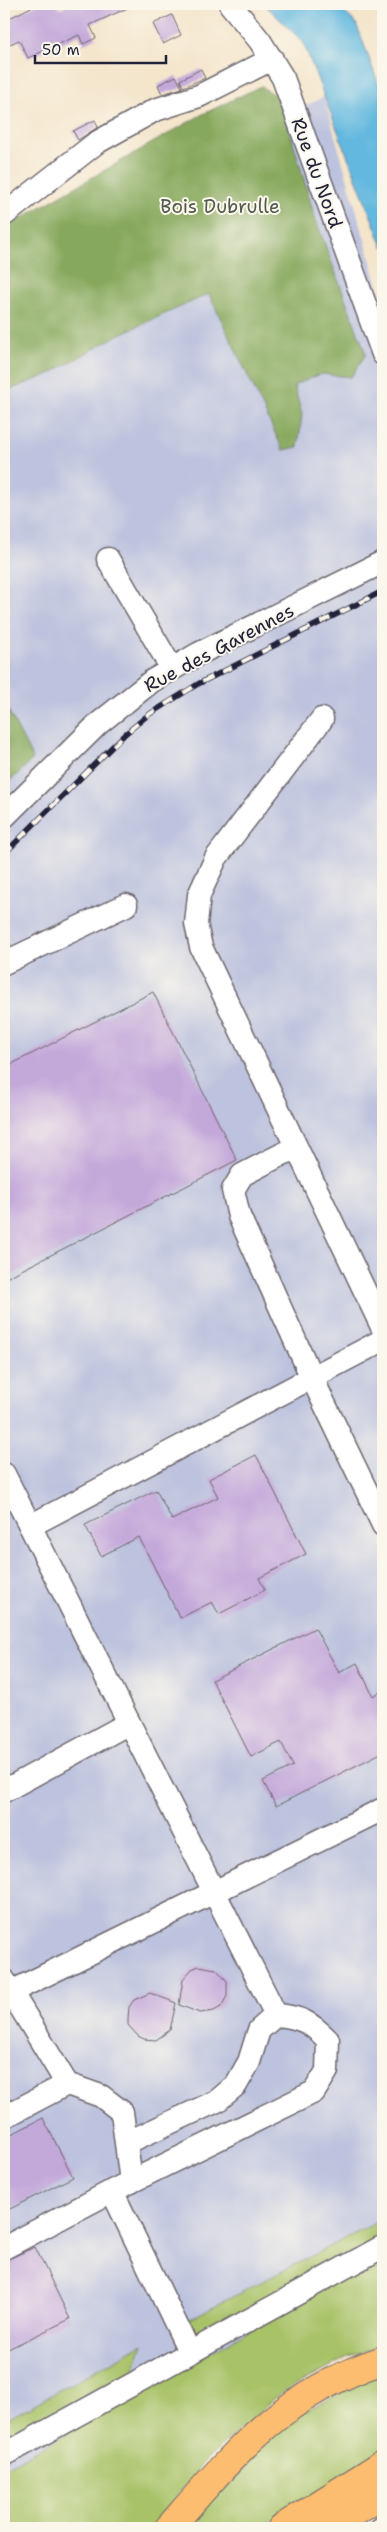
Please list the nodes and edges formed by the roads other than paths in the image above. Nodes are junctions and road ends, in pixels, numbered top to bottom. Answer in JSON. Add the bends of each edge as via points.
{"nodes":[{"id":1,"x":230,"y":4,"type":"edge"},
{"id":2,"x":272,"y":59,"type":"junction"},
{"id":3,"x":4,"y":215,"type":"edge"},
{"id":4,"x":383,"y":354,"type":"edge"},
{"id":5,"x":108,"y":559,"type":"dead end"},
{"id":6,"x":383,"y":562,"type":"edge"},
{"id":7,"x":172,"y":669,"type":"junction"},
{"id":8,"x":322,"y":718,"type":"dead end"},
{"id":9,"x":4,"y":817,"type":"edge"},
{"id":10,"x":126,"y":906,"type":"dead end"},
{"id":11,"x":4,"y":963,"type":"edge"},
{"id":12,"x":296,"y":1147,"type":"junction"},
{"id":13,"x":383,"y":1329,"type":"edge"},
{"id":14,"x":383,"y":1340,"type":"edge"},
{"id":15,"x":312,"y":1378,"type":"junction"},
{"id":16,"x":4,"y":1474,"type":"edge"},
{"id":17,"x":383,"y":1525,"type":"edge"},
{"id":18,"x":30,"y":1526,"type":"junction"},
{"id":19,"x":129,"y":1723,"type":"junction"},
{"id":20,"x":4,"y":1792,"type":"edge"},
{"id":21,"x":383,"y":1809,"type":"edge"},
{"id":22,"x":215,"y":1893,"type":"junction"},
{"id":23,"x":7,"y":1986,"type":"edge"},
{"id":24,"x":276,"y":2015,"type":"junction"},
{"id":25,"x":66,"y":2084,"type":"junction"},
{"id":26,"x":4,"y":2116,"type":"edge"},
{"id":27,"x":126,"y":2143,"type":"junction"},
{"id":28,"x":121,"y":2187,"type":"junction"},
{"id":29,"x":4,"y":2248,"type":"edge"},
{"id":30,"x":380,"y":2248,"type":"dead end"},
{"id":31,"x":190,"y":2353,"type":"junction"},
{"id":32,"x":383,"y":2360,"type":"edge"},
{"id":33,"x":4,"y":2454,"type":"edge"},
{"id":34,"x":383,"y":2464,"type":"edge"},
{"id":35,"x":383,"y":2494,"type":"edge"},
{"id":36,"x":169,"y":2528,"type":"edge"},
{"id":37,"x":282,"y":2528,"type":"edge"},
{"id":38,"x":330,"y":2528,"type":"edge"}],
"edges":[{"from":1,"to":2,"type":"street","name":"Rue du Nord"},
{"from":2,"to":3,"type":"street","via":[[200,96],[155,110],[96,143]]},
{"from":2,"to":4,"type":"street","name":"Rue du Nord","via":[[290,97]]},
{"from":5,"to":7,"type":"street"},
{"from":6,"to":7,"type":"street","name":"Rue des Garennes"},
{"from":7,"to":9,"type":"street","name":"Rue des Garennes","via":[[111,712]]},
{"from":8,"to":12,"type":"street","via":[[216,858],[199,895],[196,924],[201,947]]},
{"from":10,"to":11,"type":"street"},
{"from":12,"to":13,"type":"street"},
{"from":12,"to":15,"type":"street","via":[[242,1175],[233,1190],[239,1216]]},
{"from":14,"to":15,"type":"street"},
{"from":15,"to":17,"type":"street"},
{"from":15,"to":18,"type":"street"},
{"from":16,"to":18,"type":"street"},
{"from":18,"to":19,"type":"street"},
{"from":19,"to":20,"type":"street"},
{"from":19,"to":22,"type":"street"},
{"from":21,"to":22,"type":"street"},
{"from":22,"to":23,"type":"street"},
{"from":22,"to":24,"type":"street"},
{"from":23,"to":25,"type":"street"},
{"from":24,"to":27,"type":"street","via":[[259,2030],[249,2062],[236,2085],[217,2101]]},
{"from":24,"to":28,"type":"street","via":[[298,2017],[328,2040],[327,2071],[314,2092]]},
{"from":25,"to":26,"type":"street"},
{"from":25,"to":27,"type":"street","via":[[101,2096],[122,2112]]},
{"from":27,"to":28,"type":"street"},
{"from":28,"to":29,"type":"street"},
{"from":28,"to":31,"type":"street"},
{"from":30,"to":31,"type":"street"},
{"from":31,"to":33,"type":"street"},
{"from":32,"to":36,"type":"highway","via":[[342,2376],[281,2412],[234,2453]]},
{"from":34,"to":37,"type":"highway"},
{"from":35,"to":38,"type":"highway"}]}
